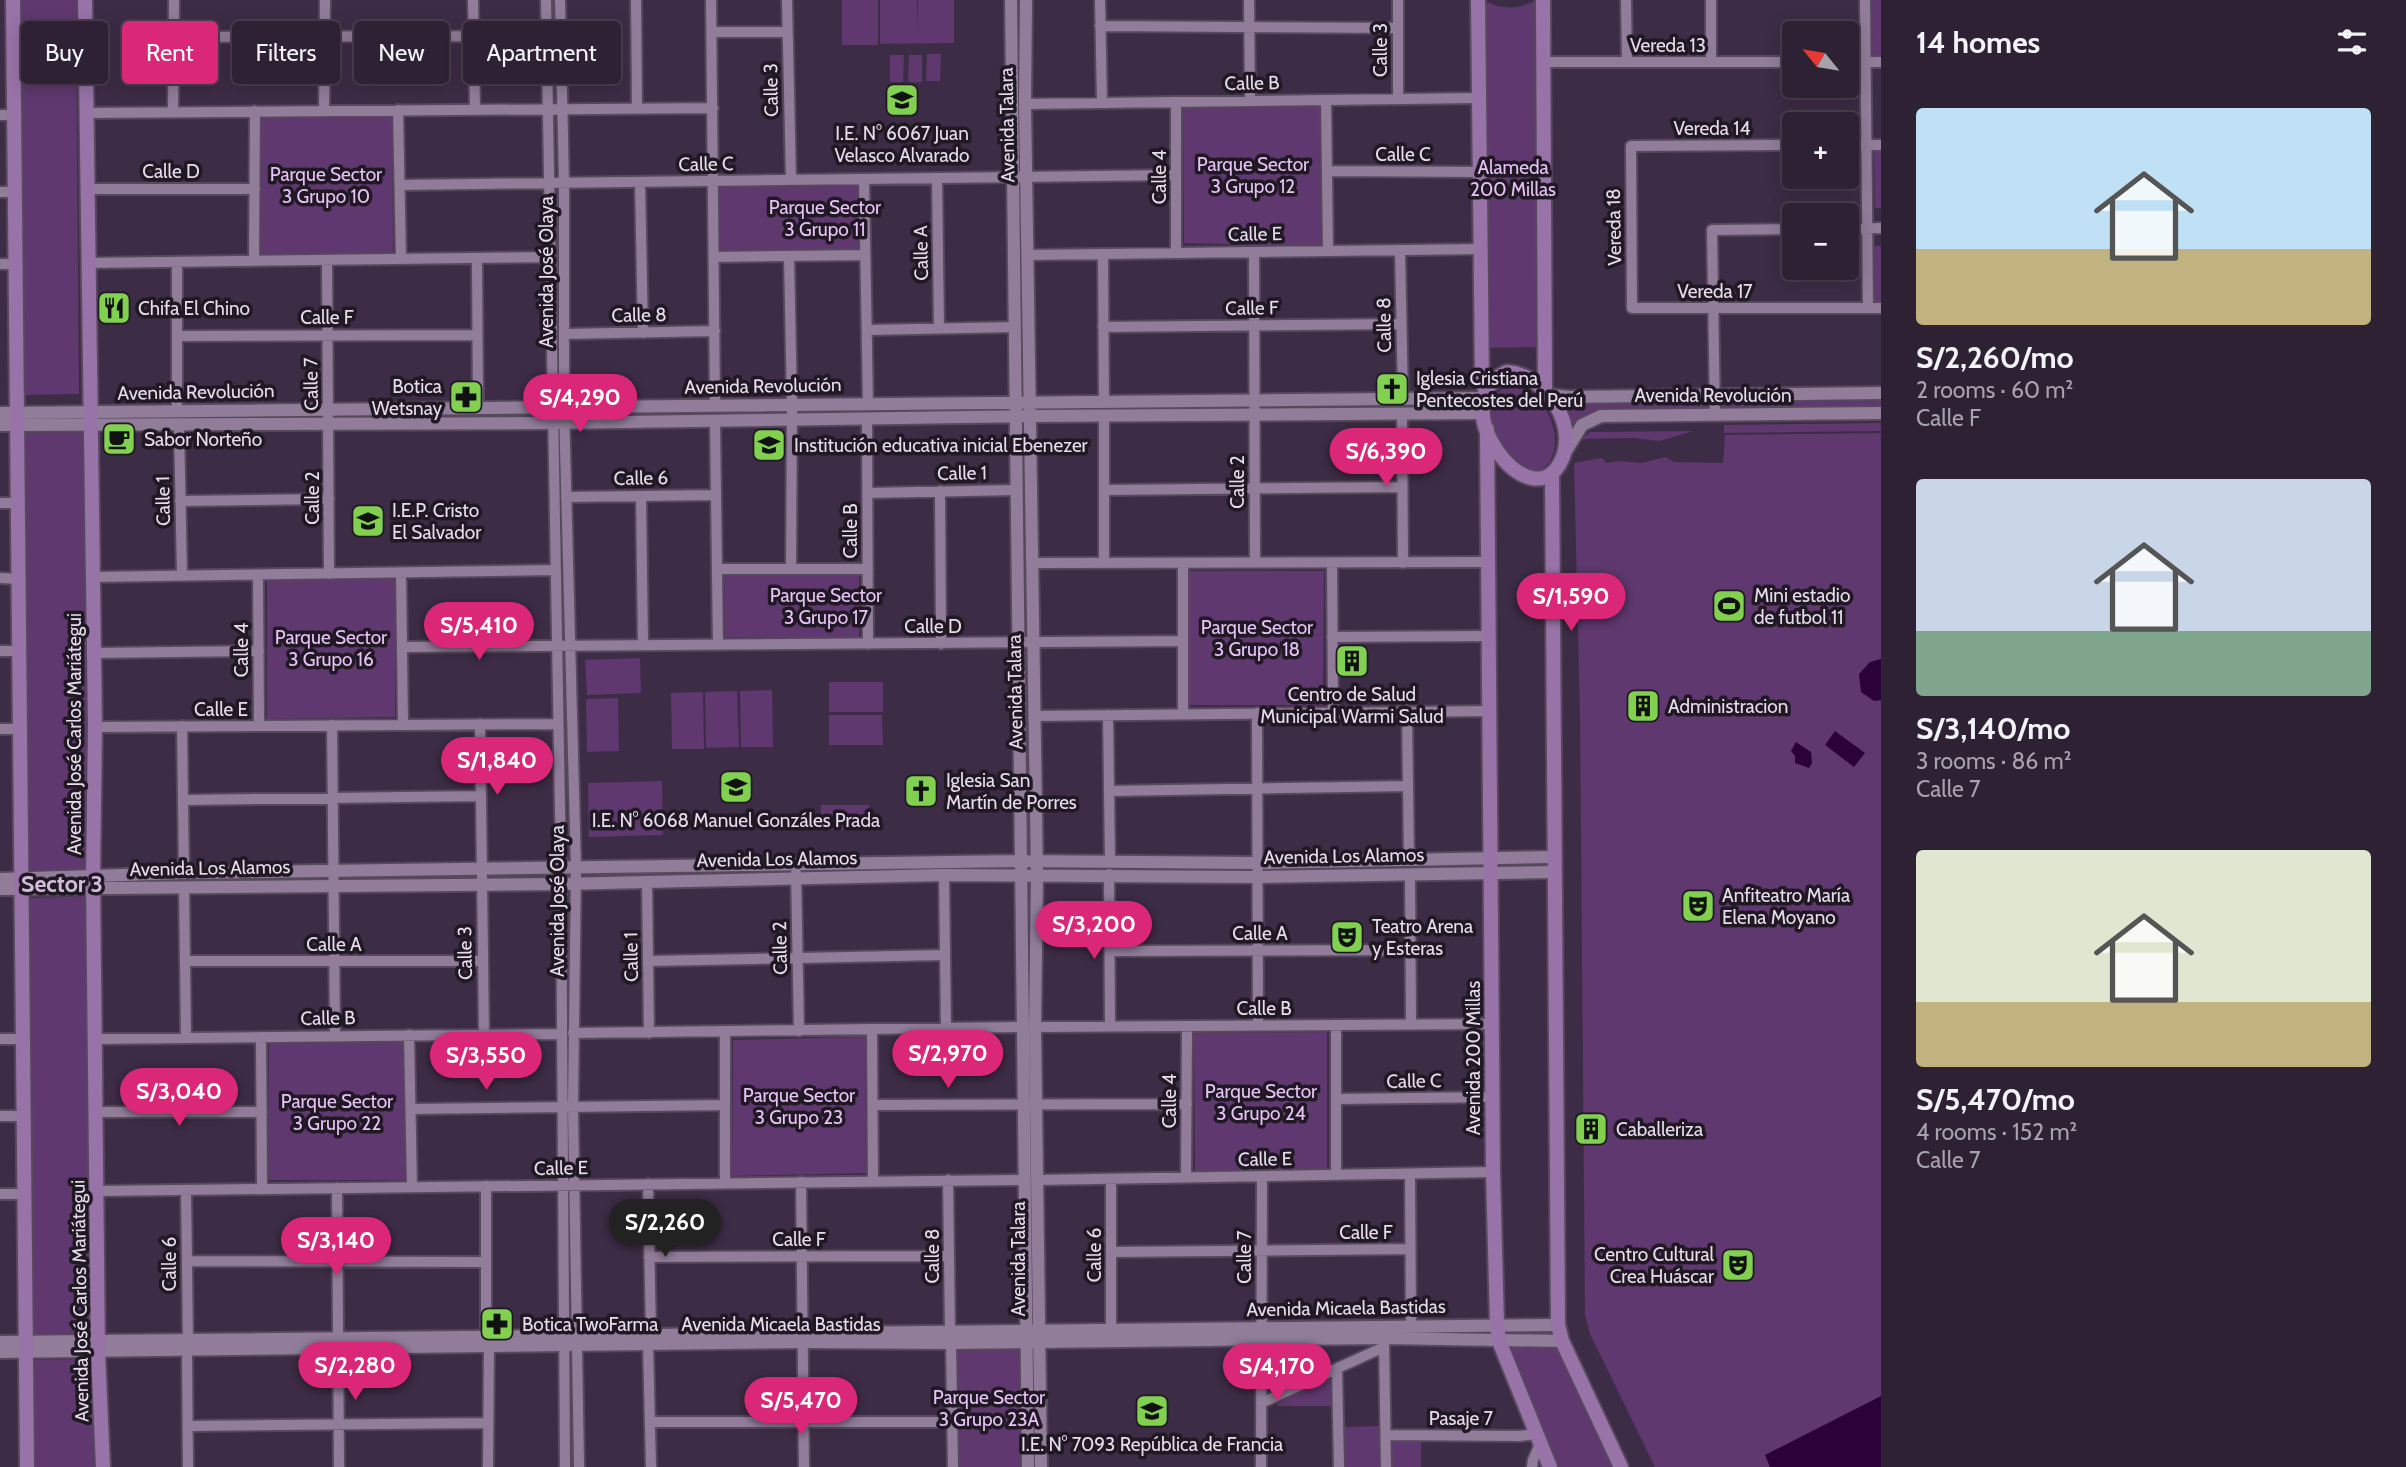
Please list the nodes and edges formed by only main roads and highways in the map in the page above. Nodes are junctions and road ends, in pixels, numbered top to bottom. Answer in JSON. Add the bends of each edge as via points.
{"nodes":[{"id":1,"x":13,"y":0,"type":"edge"},
{"id":2,"x":85,"y":0,"type":"edge"},
{"id":3,"x":1478,"y":0,"type":"edge"},
{"id":4,"x":1543,"y":0,"type":"edge"},
{"id":5,"x":7,"y":115,"type":"edge"},
{"id":6,"x":7,"y":192,"type":"edge"},
{"id":7,"x":1547,"y":392,"type":"junction"},
{"id":8,"x":1484,"y":401,"type":"junction"},
{"id":9,"x":1487,"y":429,"type":"junction"},
{"id":10,"x":1552,"y":473,"type":"junction"},
{"id":11,"x":27,"y":1467,"type":"edge"},
{"id":12,"x":103,"y":1467,"type":"edge"},
{"id":13,"x":1550,"y":1467,"type":"edge"},
{"id":14,"x":1621,"y":1467,"type":"edge"}],
"edges":[{"from":1,"to":5,"type":"main road"},
{"from":2,"to":12,"type":"main road","name":"Avenida José Carlos Mariátegui","via":[[98,1346]]},
{"from":3,"to":8,"type":"main road"},
{"from":4,"to":7,"type":"main road"},
{"from":5,"to":6,"type":"main road"},
{"from":6,"to":11,"type":"main road","via":[[16,264]]},
{"from":7,"to":8,"type":"main road","via":[[1528,377],[1507,372],[1490,382]]},
{"from":7,"to":10,"type":"main road","via":[[1564,428],[1564,454]]},
{"from":8,"to":9,"type":"main road"},
{"from":9,"to":10,"type":"main road","via":[[1499,456],[1518,473],[1540,478]]},
{"from":9,"to":13,"type":"main road","name":"Avenida 200 Millas","via":[[1497,1325],[1499,1341]]},
{"from":10,"to":14,"type":"main road","via":[[1558,1325]]}]}
